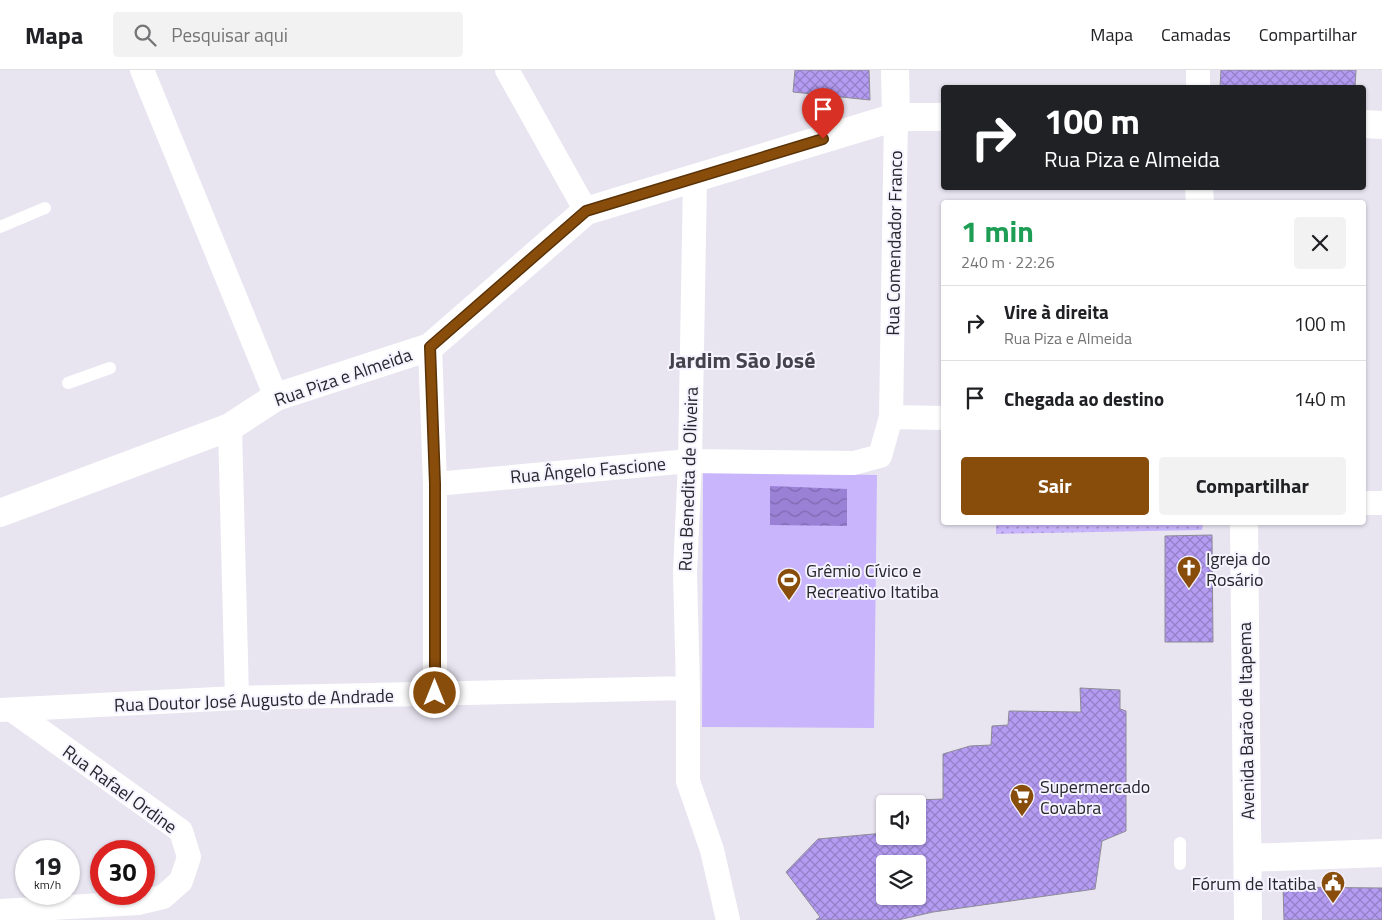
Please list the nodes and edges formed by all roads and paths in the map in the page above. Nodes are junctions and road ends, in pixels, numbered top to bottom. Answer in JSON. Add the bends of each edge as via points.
{"nodes":[{"id":1,"x":142,"y":70,"type":"edge"},
{"id":2,"x":508,"y":70,"type":"edge"},
{"id":3,"x":895,"y":70,"type":"edge"},
{"id":4,"x":1198,"y":70,"type":"edge"},
{"id":5,"x":1198,"y":85,"type":"edge"},
{"id":6,"x":896,"y":117,"type":"junction"},
{"id":7,"x":941,"y":117,"type":"edge"},
{"id":8,"x":1366,"y":124,"type":"edge"},
{"id":9,"x":1382,"y":125,"type":"edge"},
{"id":10,"x":695,"y":179,"type":"junction"},
{"id":11,"x":45,"y":208,"type":"dead end"},
{"id":12,"x":586,"y":211,"type":"junction"},
{"id":13,"x":0,"y":227,"type":"edge"},
{"id":14,"x":430,"y":347,"type":"junction"},
{"id":15,"x":110,"y":368,"type":"dead end"},
{"id":16,"x":68,"y":383,"type":"dead end"},
{"id":17,"x":276,"y":397,"type":"junction"},
{"id":18,"x":891,"y":417,"type":"junction"},
{"id":19,"x":941,"y":418,"type":"edge"},
{"id":20,"x":230,"y":426,"type":"junction"},
{"id":21,"x":690,"y":460,"type":"junction"},
{"id":22,"x":435,"y":484,"type":"junction"},
{"id":23,"x":1366,"y":503,"type":"edge"},
{"id":24,"x":1382,"y":503,"type":"edge"},
{"id":25,"x":0,"y":513,"type":"edge"},
{"id":26,"x":1244,"y":525,"type":"edge"},
{"id":27,"x":688,"y":688,"type":"junction"},
{"id":28,"x":435,"y":693,"type":"junction"},
{"id":29,"x":238,"y":698,"type":"junction"},
{"id":30,"x":6,"y":710,"type":"edge"},
{"id":31,"x":1180,"y":843,"type":"dead end"},
{"id":32,"x":1382,"y":853,"type":"edge"},
{"id":33,"x":1248,"y":858,"type":"junction"},
{"id":34,"x":1180,"y":864,"type":"dead end"},
{"id":35,"x":0,"y":911,"type":"edge"},
{"id":36,"x":728,"y":920,"type":"edge"},
{"id":37,"x":1248,"y":920,"type":"edge"}],
"edges":[{"from":1,"to":17,"type":"street"},
{"from":2,"to":12,"type":"street"},
{"from":3,"to":6,"type":"main road","name":"Rua Comendador Franco"},
{"from":4,"to":5,"type":"street"},
{"from":6,"to":7,"type":"main road","name":"Rua Piza e Almeida"},
{"from":6,"to":10,"type":"main road","name":"Rua Piza e Almeida"},
{"from":6,"to":18,"type":"street","name":"Rua Comendador Franco"},
{"from":8,"to":9,"type":"main road"},
{"from":10,"to":12,"type":"main road","name":"Rua Piza e Almeida"},
{"from":10,"to":21,"type":"street","name":"Rua Benedita de Oliveira"},
{"from":11,"to":13,"type":"lane"},
{"from":12,"to":14,"type":"main road","name":"Rua Piza e Almeida"},
{"from":14,"to":17,"type":"main road","name":"Rua Piza e Almeida"},
{"from":14,"to":22,"type":"street"},
{"from":15,"to":16,"type":"lane"},
{"from":17,"to":20,"type":"main road","name":"Rua Piza e Almeida"},
{"from":18,"to":19,"type":"street"},
{"from":18,"to":21,"type":"street","name":"Rua Ângelo Fascione","via":[[880,456],[854,463]]},
{"from":20,"to":25,"type":"main road","name":"Rua Piza e Almeida"},
{"from":20,"to":29,"type":"street"},
{"from":21,"to":22,"type":"street","name":"Rua Ângelo Fascione"},
{"from":21,"to":27,"type":"street","name":"Rua Benedita de Oliveira","via":[[684,573]]},
{"from":22,"to":28,"type":"street"},
{"from":23,"to":24,"type":"street"},
{"from":26,"to":33,"type":"main road","name":"Avenida Barão de Itapema"},
{"from":27,"to":28,"type":"street","name":"Rua Doutor José Augusto de Andrade"},
{"from":27,"to":36,"type":"street","name":"Rua Benedita de Oliveira","via":[[688,781],[712,850]]},
{"from":28,"to":29,"type":"street","name":"Rua Doutor José Augusto de Andrade"},
{"from":29,"to":30,"type":"street","name":"Rua Doutor José Augusto de Andrade"},
{"from":30,"to":35,"type":"street","name":"Rua Rafael Ordine","via":[[181,831],[189,857],[180,881],[163,897],[138,903]]},
{"from":31,"to":34,"type":"lane"},
{"from":32,"to":33,"type":"main road"},
{"from":33,"to":37,"type":"main road","name":"Avenida Barão de Itapema"}]}
